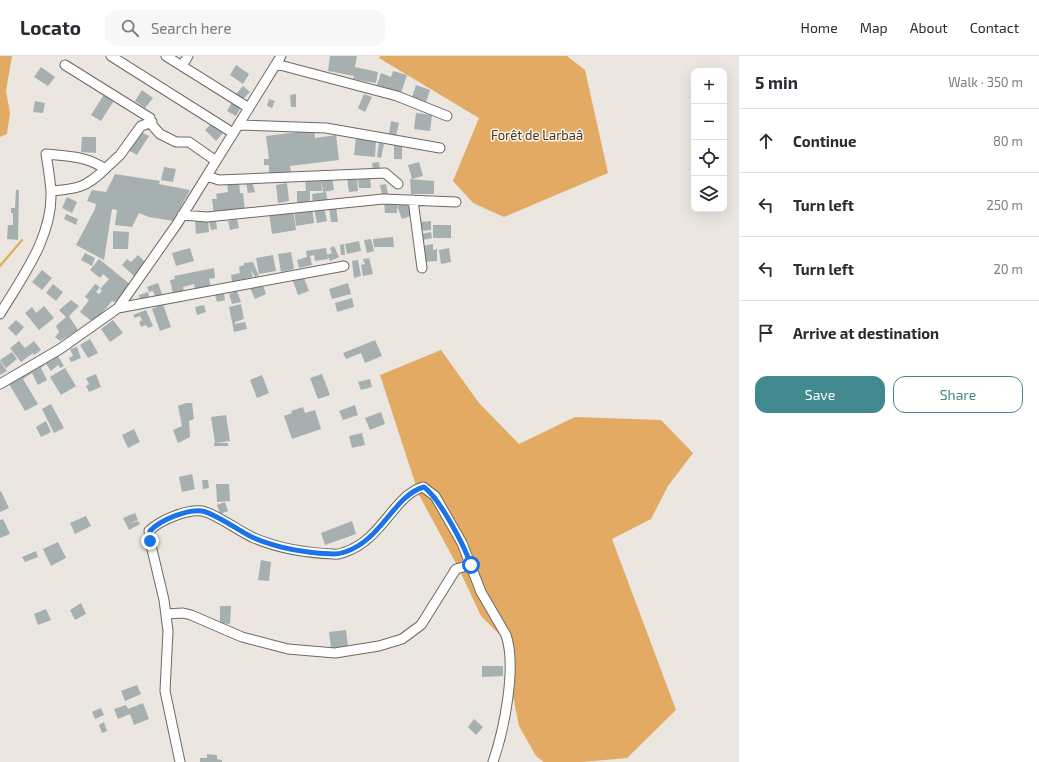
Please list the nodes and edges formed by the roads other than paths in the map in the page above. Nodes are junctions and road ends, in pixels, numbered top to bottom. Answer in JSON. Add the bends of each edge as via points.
{"nodes":[{"id":1,"x":111,"y":56,"type":"edge"},
{"id":2,"x":166,"y":56,"type":"edge"},
{"id":3,"x":188,"y":56,"type":"edge"},
{"id":4,"x":278,"y":60,"type":"edge"},
{"id":5,"x":65,"y":65,"type":"dead end"},
{"id":6,"x":182,"y":66,"type":"junction"},
{"id":7,"x":249,"y":108,"type":"junction"},
{"id":8,"x":447,"y":116,"type":"dead end"},
{"id":9,"x":152,"y":122,"type":"junction"},
{"id":10,"x":236,"y":129,"type":"junction"},
{"id":11,"x":440,"y":148,"type":"dead end"},
{"id":12,"x":216,"y":161,"type":"junction"},
{"id":13,"x":105,"y":169,"type":"junction"},
{"id":14,"x":207,"y":176,"type":"junction"},
{"id":15,"x":398,"y":184,"type":"dead end"},
{"id":16,"x":51,"y":191,"type":"junction"},
{"id":17,"x":413,"y":200,"type":"junction"},
{"id":18,"x":456,"y":202,"type":"dead end"},
{"id":19,"x":182,"y":216,"type":"junction"},
{"id":20,"x":344,"y":266,"type":"dead end"},
{"id":21,"x":422,"y":268,"type":"dead end"},
{"id":22,"x":118,"y":308,"type":"junction"},
{"id":23,"x":0,"y":313,"type":"edge"},
{"id":24,"x":0,"y":384,"type":"edge"},
{"id":25,"x":471,"y":565,"type":"junction"},
{"id":26,"x":166,"y":614,"type":"junction"},
{"id":27,"x":180,"y":762,"type":"edge"},
{"id":28,"x":493,"y":762,"type":"edge"}],
"edges":[{"from":1,"to":10,"type":"street"},
{"from":2,"to":6,"type":"street"},
{"from":3,"to":6,"type":"street"},
{"from":4,"to":7,"type":"street"},
{"from":4,"to":8,"type":"street","via":[[397,96]]},
{"from":5,"to":9,"type":"street","via":[[150,118]]},
{"from":6,"to":7,"type":"street"},
{"from":7,"to":10,"type":"street"},
{"from":9,"to":12,"type":"street","via":[[160,134],[176,142],[189,142]]},
{"from":9,"to":13,"type":"street","via":[[141,126],[120,156]]},
{"from":10,"to":11,"type":"street","via":[[326,128]]},
{"from":10,"to":12,"type":"street"},
{"from":12,"to":14,"type":"street"},
{"from":13,"to":16,"type":"street","via":[[92,182],[73,189]]},
{"from":13,"to":16,"type":"street","via":[[76,156],[46,154]]},
{"from":14,"to":15,"type":"street","via":[[219,180],[385,173]]},
{"from":14,"to":19,"type":"street"},
{"from":16,"to":23,"type":"street","via":[[47,225],[36,252]]},
{"from":17,"to":18,"type":"street"},
{"from":17,"to":19,"type":"street","via":[[383,199],[207,217]]},
{"from":17,"to":21,"type":"street"},
{"from":19,"to":22,"type":"street"},
{"from":20,"to":22,"type":"street"},
{"from":22,"to":24,"type":"street","via":[[60,349]]},
{"from":25,"to":26,"type":"street","via":[[456,569],[421,625],[402,639],[379,646],[335,653],[288,649],[242,637],[191,615]]},
{"from":25,"to":26,"type":"street","via":[[462,543],[435,496],[424,487],[413,490],[365,542],[336,554],[292,551],[254,538],[201,511],[168,518],[157,523],[150,531]]},
{"from":25,"to":28,"type":"street","via":[[481,592],[506,635],[509,650],[507,700]]},
{"from":26,"to":27,"type":"street","via":[[168,631],[165,691]]}]}
